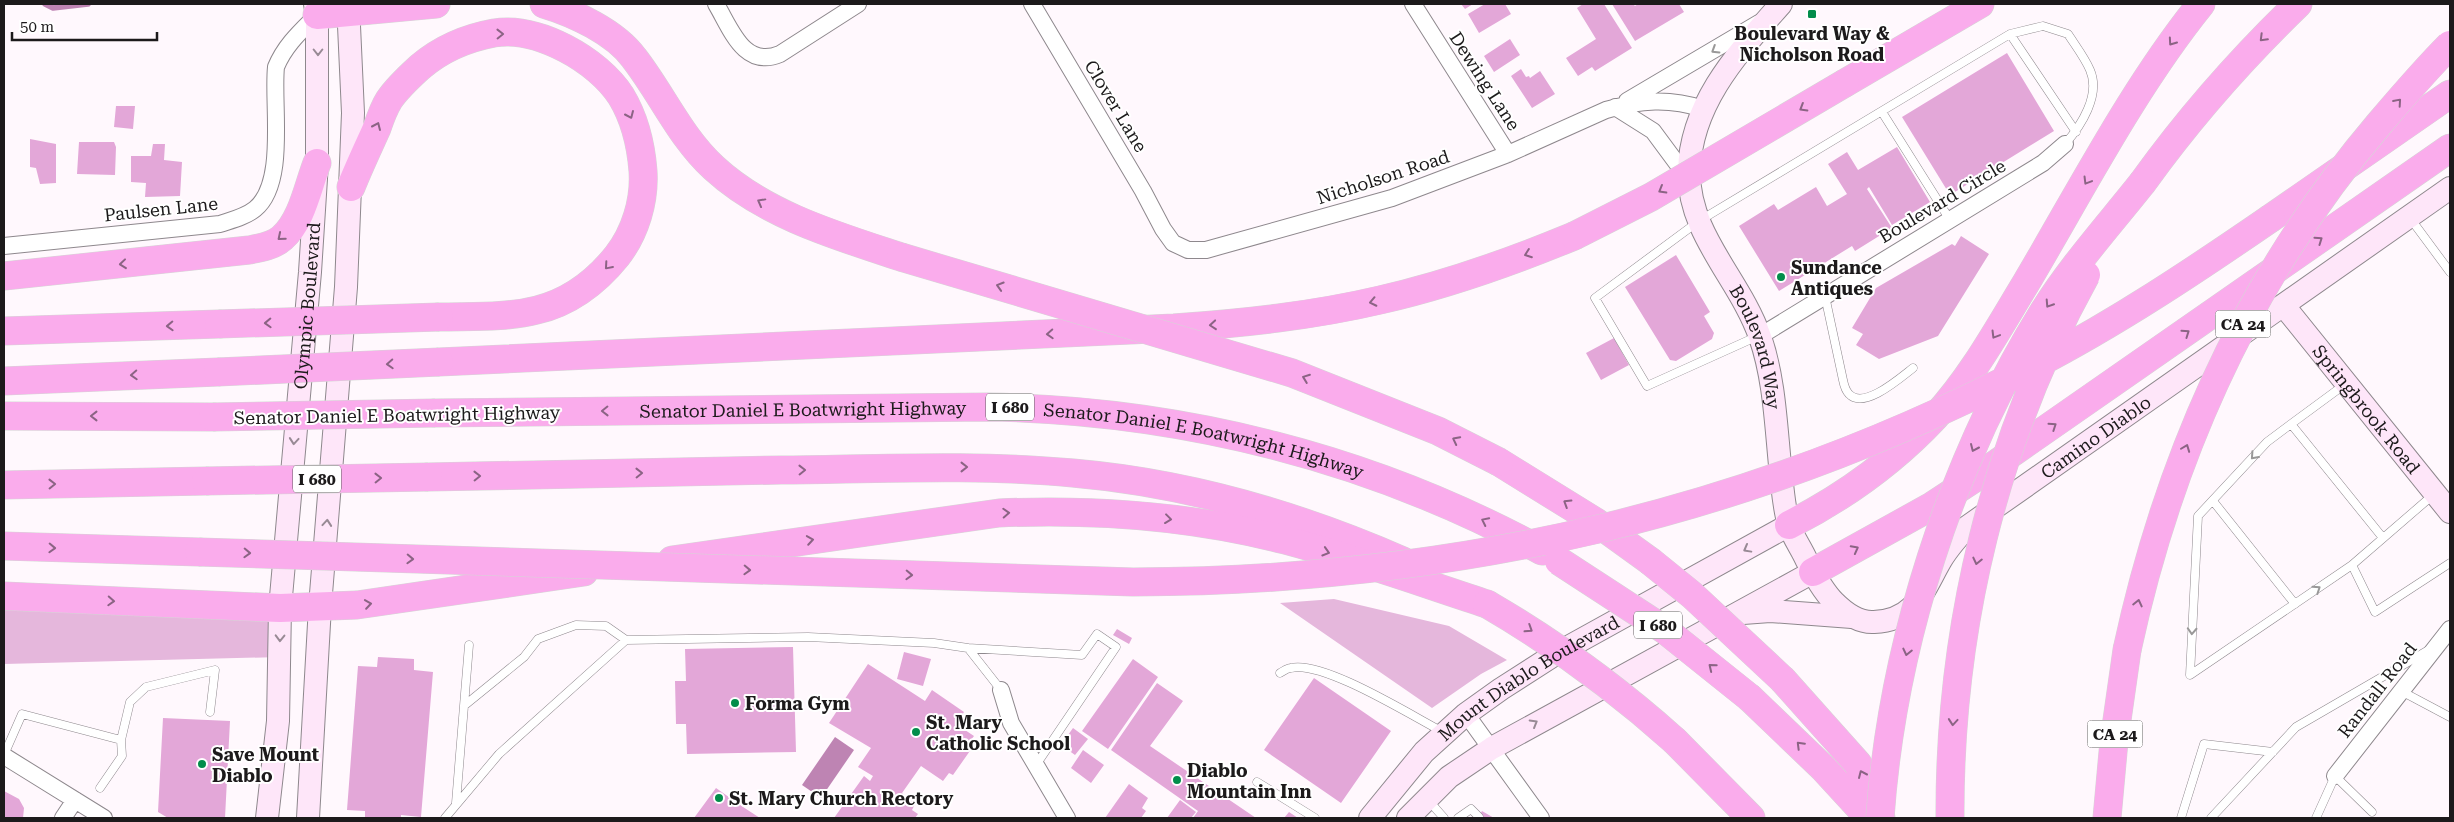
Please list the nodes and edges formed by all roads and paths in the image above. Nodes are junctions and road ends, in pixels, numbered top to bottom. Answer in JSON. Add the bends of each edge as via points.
{"nodes":[{"id":1,"x":436,"y":4,"type":"edge"},
{"id":2,"x":544,"y":4,"type":"edge"},
{"id":3,"x":716,"y":4,"type":"edge"},
{"id":4,"x":858,"y":4,"type":"edge"},
{"id":5,"x":1032,"y":4,"type":"edge"},
{"id":6,"x":1412,"y":4,"type":"edge"},
{"id":7,"x":1980,"y":4,"type":"edge"},
{"id":8,"x":2201,"y":4,"type":"edge"},
{"id":9,"x":2298,"y":4,"type":"edge"},
{"id":10,"x":348,"y":8,"type":"edge"},
{"id":11,"x":316,"y":9,"type":"edge"},
{"id":12,"x":1776,"y":10,"type":"edge"},
{"id":13,"x":2010,"y":34,"type":"junction"},
{"id":14,"x":2450,"y":45,"type":"edge"},
{"id":15,"x":2450,"y":94,"type":"edge"},
{"id":16,"x":1615,"y":107,"type":"junction"},
{"id":17,"x":1704,"y":109,"type":"junction"},
{"id":18,"x":1882,"y":112,"type":"junction"},
{"id":19,"x":2070,"y":138,"type":"junction"},
{"id":20,"x":2450,"y":148,"type":"edge"},
{"id":21,"x":1508,"y":154,"type":"junction"},
{"id":22,"x":317,"y":163,"type":"junction"},
{"id":23,"x":1690,"y":180,"type":"junction"},
{"id":24,"x":2143,"y":182,"type":"junction"},
{"id":25,"x":351,"y":187,"type":"junction"},
{"id":26,"x":2450,"y":188,"type":"edge"},
{"id":27,"x":2409,"y":216,"type":"junction"},
{"id":28,"x":1950,"y":220,"type":"junction"},
{"id":29,"x":1699,"y":221,"type":"junction"},
{"id":30,"x":1163,"y":229,"type":"joint"},
{"id":31,"x":4,"y":246,"type":"edge"},
{"id":32,"x":2450,"y":272,"type":"edge"},
{"id":33,"x":4,"y":276,"type":"edge"},
{"id":34,"x":1825,"y":296,"type":"junction"},
{"id":35,"x":2284,"y":306,"type":"junction"},
{"id":36,"x":4,"y":332,"type":"edge"},
{"id":37,"x":1760,"y":336,"type":"junction"},
{"id":38,"x":1914,"y":368,"type":"dead end"},
{"id":39,"x":4,"y":381,"type":"edge"},
{"id":40,"x":2346,"y":384,"type":"junction"},
{"id":41,"x":4,"y":416,"type":"edge"},
{"id":42,"x":2290,"y":424,"type":"junction"},
{"id":43,"x":4,"y":485,"type":"edge"},
{"id":44,"x":2435,"y":493,"type":"junction"},
{"id":45,"x":2213,"y":501,"type":"junction"},
{"id":46,"x":2450,"y":512,"type":"edge"},
{"id":47,"x":1790,"y":525,"type":"junction"},
{"id":48,"x":2383,"y":538,"type":"junction"},
{"id":49,"x":4,"y":546,"type":"edge"},
{"id":50,"x":2450,"y":563,"type":"edge"},
{"id":51,"x":2352,"y":565,"type":"junction"},
{"id":52,"x":1812,"y":572,"type":"junction"},
{"id":53,"x":4,"y":596,"type":"edge"},
{"id":54,"x":1487,"y":604,"type":"junction"},
{"id":55,"x":2294,"y":604,"type":"junction"},
{"id":56,"x":320,"y":606,"type":"junction"},
{"id":57,"x":280,"y":608,"type":"junction"},
{"id":58,"x":1740,"y":613,"type":"junction"},
{"id":59,"x":1852,"y":617,"type":"junction"},
{"id":60,"x":2450,"y":629,"type":"edge"},
{"id":61,"x":626,"y":640,"type":"junction"},
{"id":62,"x":469,"y":644,"type":"dead end"},
{"id":63,"x":2438,"y":644,"type":"junction"},
{"id":64,"x":968,"y":648,"type":"junction"},
{"id":65,"x":1280,"y":673,"type":"dead end"},
{"id":66,"x":1001,"y":690,"type":"joint"},
{"id":67,"x":2401,"y":691,"type":"junction"},
{"id":68,"x":465,"y":705,"type":"junction"},
{"id":69,"x":210,"y":712,"type":"dead end"},
{"id":70,"x":1466,"y":714,"type":"junction"},
{"id":71,"x":2450,"y":717,"type":"edge"},
{"id":72,"x":1445,"y":733,"type":"junction"},
{"id":73,"x":121,"y":740,"type":"junction"},
{"id":74,"x":1492,"y":748,"type":"junction"},
{"id":75,"x":2273,"y":752,"type":"junction"},
{"id":76,"x":4,"y":756,"type":"edge"},
{"id":77,"x":1036,"y":765,"type":"junction"},
{"id":78,"x":2335,"y":776,"type":"junction"},
{"id":79,"x":1257,"y":782,"type":"dead end"},
{"id":80,"x":100,"y":788,"type":"dead end"},
{"id":81,"x":1427,"y":799,"type":"junction"},
{"id":82,"x":75,"y":800,"type":"junction"},
{"id":83,"x":456,"y":803,"type":"junction"},
{"id":84,"x":2372,"y":812,"type":"dead end"},
{"id":85,"x":1479,"y":817,"type":"dead end"},
{"id":86,"x":63,"y":818,"type":"edge"},
{"id":87,"x":104,"y":818,"type":"edge"},
{"id":88,"x":267,"y":818,"type":"edge"},
{"id":89,"x":308,"y":818,"type":"edge"},
{"id":90,"x":445,"y":818,"type":"edge"},
{"id":91,"x":1067,"y":818,"type":"edge"},
{"id":92,"x":1315,"y":818,"type":"edge"},
{"id":93,"x":1370,"y":818,"type":"edge"},
{"id":94,"x":1408,"y":818,"type":"edge"},
{"id":95,"x":1444,"y":818,"type":"edge"},
{"id":96,"x":1458,"y":818,"type":"edge"},
{"id":97,"x":1541,"y":818,"type":"edge"},
{"id":98,"x":1751,"y":818,"type":"edge"},
{"id":99,"x":1869,"y":818,"type":"edge"},
{"id":100,"x":1881,"y":818,"type":"edge"},
{"id":101,"x":1950,"y":818,"type":"edge"},
{"id":102,"x":2107,"y":818,"type":"edge"},
{"id":103,"x":2180,"y":818,"type":"edge"},
{"id":104,"x":2211,"y":818,"type":"edge"},
{"id":105,"x":2316,"y":818,"type":"edge"}],
"edges":[{"from":1,"to":10,"type":"highway"},
{"from":100,"to":2,"type":"highway","one_way":true,"bridge":true,"via":[[1858,764],[1783,680],[1692,595],[1650,561],[1596,522],[1500,462],[1438,431],[1292,373],[901,257],[784,214],[730,182],[699,153],[633,56],[610,36],[573,13]]},
{"from":3,"to":4,"type":"street","via":[[742,47],[753,55],[768,58],[780,54]]},
{"from":5,"to":30,"type":"street","name":"Clover Lane"},
{"from":6,"to":21,"type":"street","name":"Dewing Lane"},
{"from":7,"to":39,"type":"highway","one_way":true,"bridge":true,"via":[[1651,197],[1574,236],[1419,290],[1339,309],[1174,328]]},
{"from":8,"to":47,"type":"highway","one_way":true,"via":[[2152,72],[1993,338],[1952,397],[1881,468],[1828,505]]},
{"from":9,"to":24,"type":"highway","one_way":true,"via":[[2216,88]]},
{"from":10,"to":11,"type":"highway"},
{"from":10,"to":25,"type":"main road","name":"Olympic Boulevard","via":[[353,113]]},
{"from":11,"to":22,"type":"main road","name":"Olympic Boulevard","one_way":true},
{"from":11,"to":31,"type":"street","name":"Paulsen Lane","via":[[281,54],[276,67],[273,177],[267,195],[256,208],[220,224]]},
{"from":12,"to":16,"type":"street","name":"Nicholson Road","one_way":true},
{"from":12,"to":17,"type":"main road","name":"Boulevard Way","via":[[1725,72]]},
{"from":13,"to":18,"type":"lane"},
{"from":13,"to":19,"type":"lane"},
{"from":13,"to":19,"type":"lane","via":[[2043,26],[2068,34],[2090,70],[2094,87],[2090,103]]},
{"from":102,"to":14,"type":"highway","number":"CA 24","one_way":true,"bridge":true,"via":[[2127,650],[2151,552],[2203,405],[2235,338],[2298,231],[2395,104]]},
{"from":49,"to":15,"type":"highway","one_way":true,"bridge":true,"via":[[1132,582],[1302,577],[1471,556],[1678,509],[1879,439],[1956,404],[2071,346],[2177,282]]},
{"from":16,"to":17,"type":"street","name":"Nicholson Road","via":[[1663,101]]},
{"from":16,"to":21,"type":"street","name":"Nicholson Road"},
{"from":16,"to":23,"type":"street","name":"Boulevard Way","via":[[1654,131]]},
{"from":17,"to":23,"type":"main road","name":"Boulevard Way","via":[[1693,143]]},
{"from":18,"to":28,"type":"lane"},
{"from":18,"to":29,"type":"lane"},
{"from":19,"to":28,"type":"street","name":"Boulevard Circle","via":[[2043,163]]},
{"from":52,"to":20,"type":"highway","one_way":true,"via":[[1932,506],[1993,466]]},
{"from":21,"to":30,"type":"street","name":"Nicholson Road","via":[[1383,201],[1206,250],[1188,250],[1173,242]]},
{"from":22,"to":33,"type":"highway","one_way":true,"via":[[293,224],[282,238],[267,246]]},
{"from":22,"to":57,"type":"main road","name":"Olympic Boulevard","one_way":true},
{"from":23,"to":29,"type":"main road","name":"Boulevard Way"},
{"from":24,"to":100,"type":"highway","one_way":true,"bridge":true,"via":[[2065,280],[2041,316],[2001,390],[1965,468],[1935,550],[1910,636],[1883,776]]},
{"from":24,"to":101,"type":"highway","one_way":true,"bridge":true,"via":[[2097,255],[2058,329],[2025,407],[1997,486],[1976,568],[1960,658],[1952,739]]},
{"from":25,"to":36,"type":"highway","one_way":true,"bridge":true,"via":[[389,100],[411,74],[434,55],[463,41],[496,33],[526,35],[556,44],[588,61],[610,82],[621,96],[636,129],[644,183],[635,224],[610,265],[582,290],[536,311]]},
{"from":56,"to":25,"type":"main road","name":"Olympic Boulevard","one_way":true},
{"from":26,"to":27,"type":"main road","name":"Camino Diablo"},
{"from":27,"to":32,"type":"lane"},
{"from":27,"to":35,"type":"main road","name":"Camino Diablo"},
{"from":28,"to":34,"type":"street","name":"Boulevard Circle"},
{"from":29,"to":37,"type":"main road","name":"Boulevard Way","via":[[1746,304]]},
{"from":29,"to":37,"type":"lane","via":[[1595,298],[1647,386]]},
{"from":34,"to":37,"type":"street","name":"Boulevard Circle"},
{"from":34,"to":38,"type":"lane","via":[[1843,380],[1853,398],[1872,397]]},
{"from":35,"to":40,"type":"main road","name":"Springbrook Road"},
{"from":35,"to":59,"type":"main road","name":"Camino Diablo","via":[[1967,527],[1940,561],[1921,598],[1908,611],[1889,620],[1871,623]]},
{"from":37,"to":47,"type":"main road","name":"Boulevard Way","via":[[1768,370]]},
{"from":40,"to":42,"type":"lane"},
{"from":40,"to":44,"type":"main road","name":"Springbrook Road"},
{"from":99,"to":41,"type":"highway","name":"Senator Daniel E Boatwright Highway","number":"I 680","one_way":true,"bridge":true,"via":[[1817,762],[1750,698],[1665,630],[1559,560],[1480,519],[1409,489],[1354,469],[1242,437],[1114,414],[987,407],[213,417]]},
{"from":42,"to":45,"type":"lane","one_way":true,"via":[[2267,442]]},
{"from":42,"to":48,"type":"lane"},
{"from":43,"to":54,"type":"highway","number":"I 680","one_way":true,"bridge":true,"via":[[946,467],[1083,474],[1185,490],[1284,515],[1377,549]]},
{"from":44,"to":46,"type":"main road","name":"Springbrook Road"},
{"from":44,"to":48,"type":"lane"},
{"from":45,"to":55,"type":"lane"},
{"from":45,"to":55,"type":"lane","one_way":true,"via":[[2198,516],[2190,675]]},
{"from":47,"to":52,"type":"main road","name":"Camino Diablo"},
{"from":47,"to":70,"type":"main road","name":"Mount Diablo Boulevard","one_way":true,"via":[[1554,655]]},
{"from":48,"to":51,"type":"lane"},
{"from":50,"to":51,"type":"lane","via":[[2375,612]]},
{"from":55,"to":51,"type":"lane","one_way":true},
{"from":52,"to":58,"type":"main road","name":"Mount Diablo Boulevard"},
{"from":52,"to":59,"type":"main road","name":"Camino Diablo","via":[[1827,595]]},
{"from":53,"to":57,"type":"highway","one_way":true},
{"from":56,"to":54,"type":"highway","one_way":true,"via":[[356,605],[932,521],[1051,511],[1154,517],[1263,535]]},
{"from":54,"to":98,"type":"highway","number":"I 680","one_way":true,"bridge":true,"via":[[1590,671],[1675,741]]},
{"from":56,"to":57,"type":"highway"},
{"from":56,"to":89,"type":"main road","name":"Olympic Boulevard"},
{"from":57,"to":88,"type":"main road","name":"Olympic Boulevard","one_way":true,"via":[[278,721]]},
{"from":58,"to":59,"type":"main road","via":[[1770,611]]},
{"from":74,"to":58,"type":"main road","name":"Mount Diablo Boulevard","one_way":true},
{"from":60,"to":63,"type":"street","name":"Randall Road"},
{"from":61,"to":64,"type":"lane","via":[[808,637],[934,643]]},
{"from":61,"to":68,"type":"lane","via":[[606,626],[576,625],[538,639],[524,657]]},
{"from":61,"to":83,"type":"lane","via":[[499,754]]},
{"from":62,"to":68,"type":"lane"},
{"from":63,"to":67,"type":"street","name":"Randall Road"},
{"from":63,"to":75,"type":"lane","via":[[2296,727]]},
{"from":64,"to":66,"type":"lane"},
{"from":64,"to":77,"type":"lane","via":[[1082,655],[1097,634],[1116,647]]},
{"from":65,"to":72,"type":"lane","via":[[1302,667],[1342,677]]},
{"from":66,"to":77,"type":"street","via":[[1012,723]]},
{"from":67,"to":71,"type":"lane"},
{"from":67,"to":78,"type":"street","name":"Randall Road"},
{"from":68,"to":83,"type":"lane"},
{"from":69,"to":73,"type":"lane","via":[[215,670],[146,687],[130,702]]},
{"from":70,"to":72,"type":"main road","name":"Mount Diablo Boulevard"},
{"from":70,"to":74,"type":"street"},
{"from":72,"to":93,"type":"main road","name":"Mount Diablo Boulevard","via":[[1424,752]]},
{"from":73,"to":76,"type":"lane","via":[[22,714]]},
{"from":73,"to":80,"type":"lane","via":[[122,756]]},
{"from":74,"to":81,"type":"main road","name":"Mount Diablo Boulevard","via":[[1449,777]]},
{"from":74,"to":97,"type":"street"},
{"from":75,"to":103,"type":"lane","via":[[2204,744]]},
{"from":75,"to":104,"type":"lane"},
{"from":76,"to":82,"type":"street"},
{"from":77,"to":91,"type":"street"},
{"from":78,"to":84,"type":"lane"},
{"from":78,"to":105,"type":"lane"},
{"from":79,"to":92,"type":"lane"},
{"from":81,"to":94,"type":"main road","name":"Mount Diablo Boulevard"},
{"from":81,"to":95,"type":"lane"},
{"from":82,"to":86,"type":"street"},
{"from":82,"to":87,"type":"street"},
{"from":83,"to":90,"type":"lane"},
{"from":85,"to":96,"type":"lane","via":[[1471,809]]}]}
